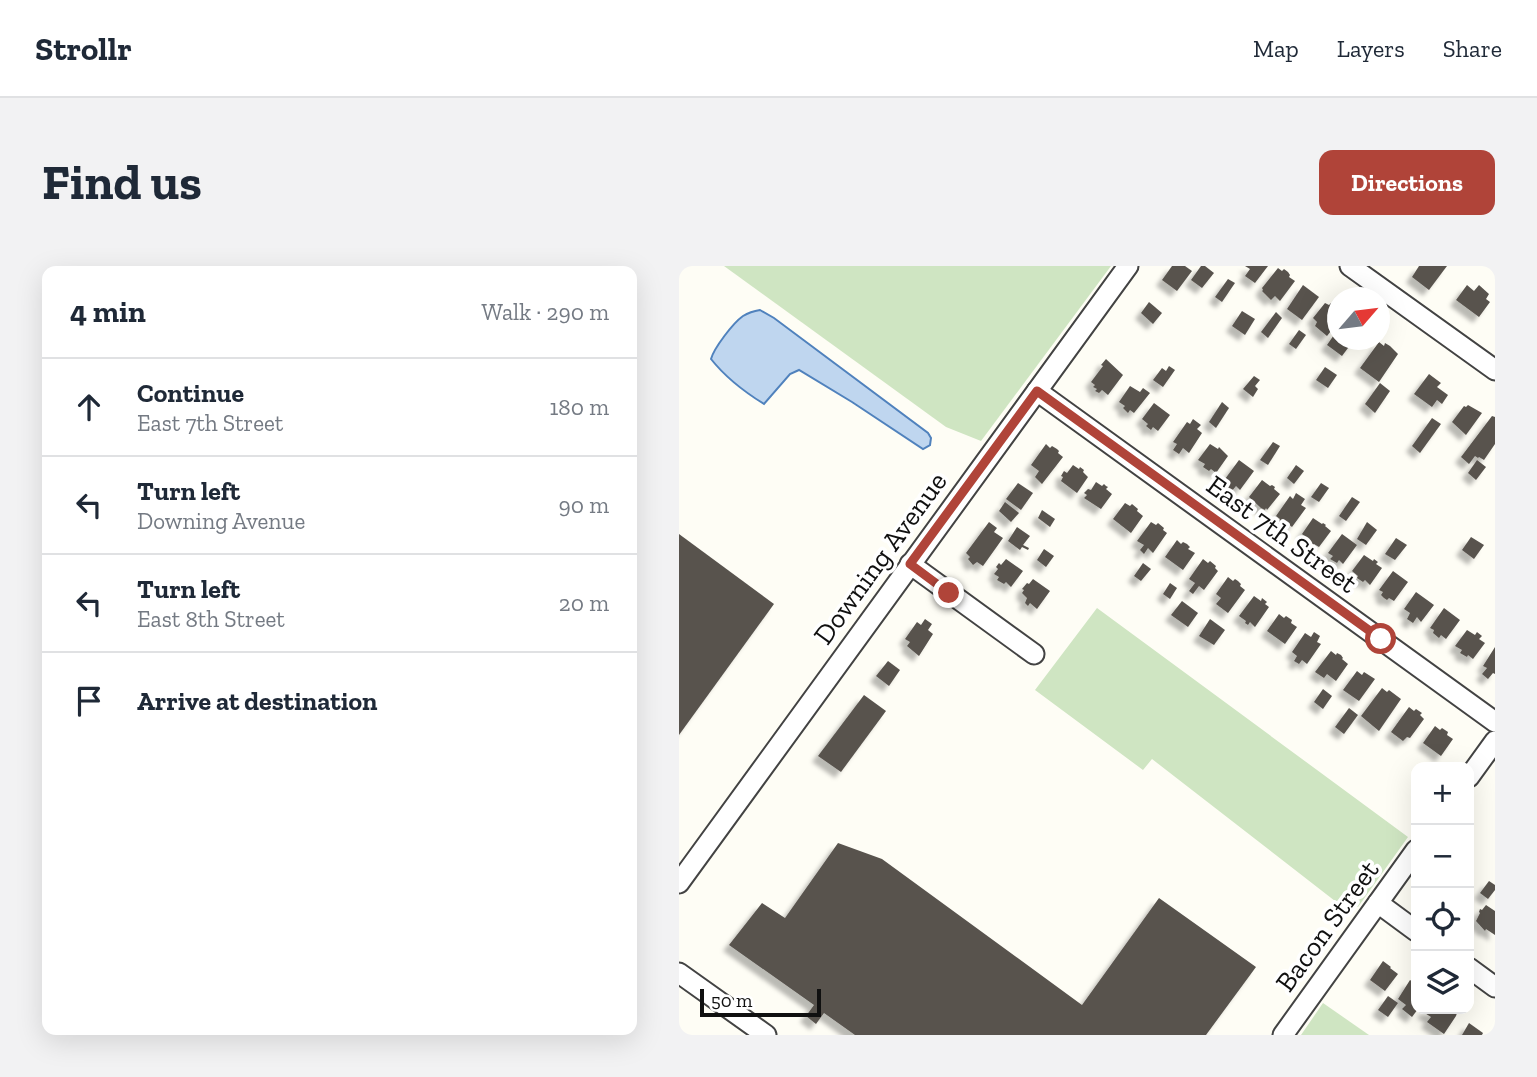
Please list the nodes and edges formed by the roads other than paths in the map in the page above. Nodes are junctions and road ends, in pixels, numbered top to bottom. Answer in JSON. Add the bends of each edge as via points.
{"nodes":[{"id":1,"x":1128,"y":266,"type":"edge"},
{"id":2,"x":1350,"y":266,"type":"edge"},
{"id":3,"x":1495,"y":370,"type":"edge"},
{"id":4,"x":1037,"y":391,"type":"junction"},
{"id":5,"x":910,"y":564,"type":"junction"},
{"id":6,"x":1034,"y":654,"type":"dead end"},
{"id":7,"x":1495,"y":722,"type":"edge"},
{"id":8,"x":1495,"y":741,"type":"edge"},
{"id":9,"x":1474,"y":770,"type":"edge"},
{"id":10,"x":1411,"y":857,"type":"edge"},
{"id":11,"x":679,"y":883,"type":"edge"},
{"id":12,"x":1378,"y":903,"type":"junction"},
{"id":13,"x":1411,"y":927,"type":"edge"},
{"id":14,"x":1474,"y":972,"type":"edge"},
{"id":15,"x":679,"y":973,"type":"edge"},
{"id":16,"x":1495,"y":987,"type":"edge"},
{"id":17,"x":766,"y":1035,"type":"edge"},
{"id":18,"x":1283,"y":1035,"type":"edge"}],
"edges":[{"from":1,"to":4,"type":"street","name":"Downing Avenue"},
{"from":2,"to":3,"type":"street"},
{"from":4,"to":5,"type":"street","name":"Downing Avenue"},
{"from":4,"to":7,"type":"street","name":"East 7th Street"},
{"from":5,"to":6,"type":"street"},
{"from":5,"to":11,"type":"street","name":"Downing Avenue"},
{"from":8,"to":9,"type":"street"},
{"from":10,"to":12,"type":"street","name":"Bacon Street"},
{"from":12,"to":13,"type":"street"},
{"from":12,"to":18,"type":"street","name":"Bacon Street"},
{"from":14,"to":16,"type":"street"},
{"from":15,"to":17,"type":"street"}]}
